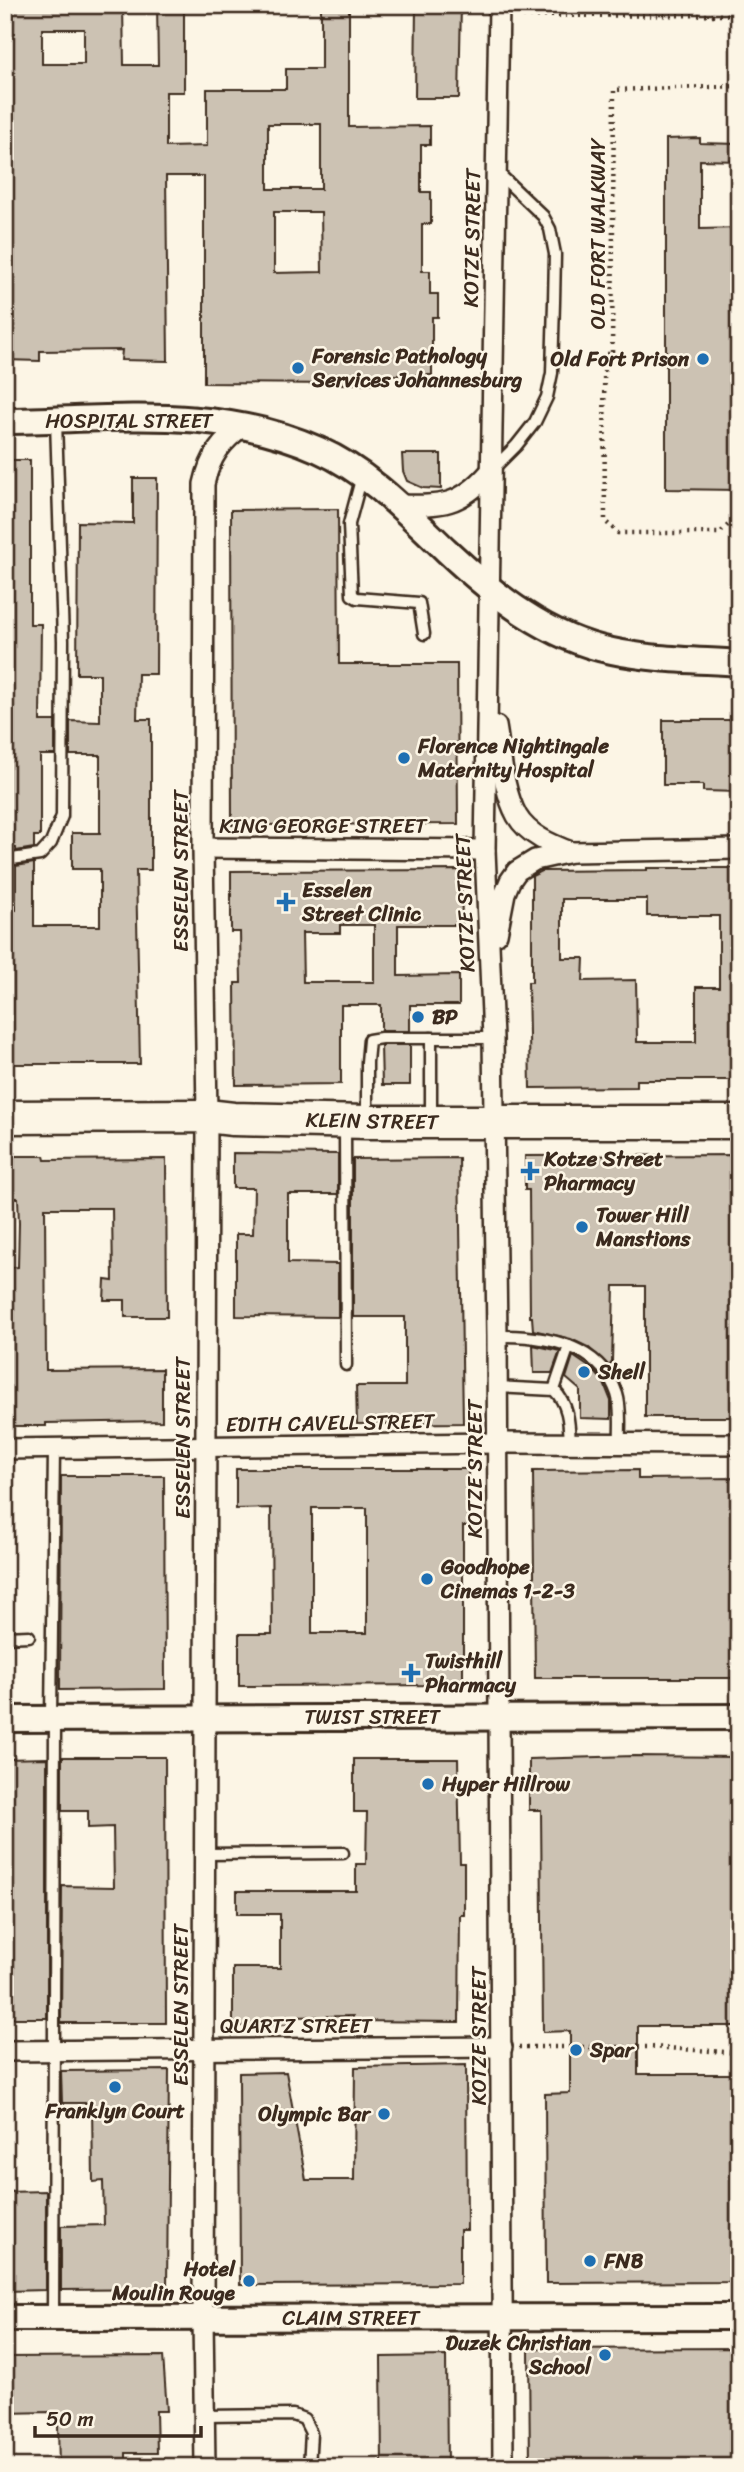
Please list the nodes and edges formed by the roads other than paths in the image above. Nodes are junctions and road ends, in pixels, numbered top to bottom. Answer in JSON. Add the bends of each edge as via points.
{"nodes":[{"id":1,"x":499,"y":5,"type":"edge"},
{"id":2,"x":496,"y":170,"type":"junction"},
{"id":3,"x":56,"y":420,"type":"junction"},
{"id":4,"x":5,"y":421,"type":"edge"},
{"id":5,"x":244,"y":425,"type":"junction"},
{"id":6,"x":490,"y":472,"type":"junction"},
{"id":7,"x":363,"y":476,"type":"junction"},
{"id":8,"x":399,"y":505,"type":"junction"},
{"id":9,"x":491,"y":591,"type":"junction"},
{"id":10,"x":424,"y":634,"type":"dead end"},
{"id":11,"x":739,"y":663,"type":"edge"},
{"id":12,"x":489,"y":680,"type":"junction"},
{"id":13,"x":203,"y":848,"type":"junction"},
{"id":14,"x":739,"y":849,"type":"edge"},
{"id":15,"x":485,"y":850,"type":"junction"},
{"id":16,"x":571,"y":852,"type":"junction"},
{"id":17,"x":5,"y":860,"type":"edge"},
{"id":18,"x":491,"y":973,"type":"junction"},
{"id":19,"x":431,"y":1038,"type":"junction"},
{"id":20,"x":493,"y":1038,"type":"junction"},
{"id":21,"x":207,"y":1116,"type":"junction"},
{"id":22,"x":5,"y":1117,"type":"edge"},
{"id":23,"x":356,"y":1121,"type":"junction"},
{"id":24,"x":431,"y":1122,"type":"junction"},
{"id":25,"x":494,"y":1122,"type":"junction"},
{"id":26,"x":739,"y":1122,"type":"edge"},
{"id":27,"x":497,"y":1336,"type":"junction"},
{"id":28,"x":569,"y":1346,"type":"junction"},
{"id":29,"x":345,"y":1365,"type":"dead end"},
{"id":30,"x":497,"y":1387,"type":"junction"},
{"id":31,"x":554,"y":1390,"type":"junction"},
{"id":32,"x":497,"y":1443,"type":"junction"},
{"id":33,"x":570,"y":1444,"type":"junction"},
{"id":34,"x":620,"y":1444,"type":"junction"},
{"id":35,"x":739,"y":1444,"type":"edge"},
{"id":36,"x":206,"y":1448,"type":"junction"},
{"id":37,"x":5,"y":1449,"type":"edge"},
{"id":38,"x":54,"y":1449,"type":"junction"},
{"id":39,"x":29,"y":1636,"type":"dead end"},
{"id":40,"x":5,"y":1637,"type":"edge"},
{"id":41,"x":500,"y":1717,"type":"junction"},
{"id":42,"x":739,"y":1717,"type":"edge"},
{"id":43,"x":205,"y":1718,"type":"junction"},
{"id":44,"x":5,"y":1719,"type":"edge"},
{"id":45,"x":53,"y":1719,"type":"junction"},
{"id":46,"x":343,"y":1853,"type":"dead end"},
{"id":47,"x":205,"y":1854,"type":"junction"},
{"id":48,"x":502,"y":2047,"type":"junction"},
{"id":49,"x":55,"y":2050,"type":"junction"},
{"id":50,"x":204,"y":2050,"type":"junction"},
{"id":51,"x":5,"y":2051,"type":"edge"},
{"id":52,"x":739,"y":2317,"type":"edge"},
{"id":53,"x":5,"y":2318,"type":"edge"},
{"id":54,"x":53,"y":2318,"type":"junction"},
{"id":55,"x":203,"y":2318,"type":"junction"},
{"id":56,"x":503,"y":2319,"type":"junction"},
{"id":57,"x":205,"y":2416,"type":"junction"},
{"id":58,"x":205,"y":2467,"type":"edge"},
{"id":59,"x":309,"y":2467,"type":"edge"},
{"id":60,"x":503,"y":2467,"type":"edge"}],
"edges":[{"from":1,"to":2,"type":"street","name":"KOTZE STREET"},
{"from":2,"to":6,"type":"street","name":"KOTZE STREET"},
{"from":2,"to":6,"type":"lane","via":[[533,205],[550,229],[555,302],[547,397],[535,422]]},
{"from":3,"to":4,"type":"street","name":"HOSPITAL STREET"},
{"from":3,"to":5,"type":"street","name":"HOSPITAL STREET","via":[[172,417]]},
{"from":3,"to":17,"type":"lane","via":[[63,641],[62,816],[51,843],[40,855]]},
{"from":5,"to":7,"type":"street","name":"HOSPITAL STREET","via":[[321,451]]},
{"from":5,"to":13,"type":"street","name":"ESSELEN STREET","via":[[216,449],[204,484]]},
{"from":6,"to":8,"type":"street","via":[[456,501]]},
{"from":6,"to":9,"type":"street","name":"KOTZE STREET"},
{"from":7,"to":8,"type":"street","name":"HOSPITAL STREET"},
{"from":7,"to":10,"type":"lane","via":[[349,524],[352,595],[419,603]]},
{"from":8,"to":9,"type":"street","name":"HOSPITAL STREET"},
{"from":9,"to":11,"type":"street","name":"HOSPITAL STREET","via":[[547,628],[612,652]]},
{"from":9,"to":12,"type":"street","name":"KOTZE STREET"},
{"from":12,"to":15,"type":"street","name":"KOTZE STREET"},
{"from":12,"to":16,"type":"street","via":[[507,785],[518,818],[537,835]]},
{"from":13,"to":15,"type":"street","name":"KING GEORGE STREET"},
{"from":13,"to":21,"type":"street","name":"ESSELEN STREET"},
{"from":14,"to":16,"type":"street"},
{"from":15,"to":18,"type":"street","name":"KOTZE STREET"},
{"from":16,"to":18,"type":"street","via":[[535,860],[517,871],[505,893]]},
{"from":18,"to":20,"type":"street","name":"KOTZE STREET"},
{"from":19,"to":20,"type":"lane"},
{"from":19,"to":23,"type":"lane","via":[[369,1040]]},
{"from":19,"to":24,"type":"lane"},
{"from":20,"to":25,"type":"street","name":"KOTZE STREET"},
{"from":21,"to":22,"type":"main road","name":"KLEIN STREET"},
{"from":21,"to":23,"type":"main road","name":"KLEIN STREET"},
{"from":21,"to":36,"type":"street","name":"ESSELEN STREET"},
{"from":23,"to":24,"type":"main road","name":"KLEIN STREET"},
{"from":23,"to":29,"type":"lane"},
{"from":24,"to":25,"type":"main road","name":"KLEIN STREET"},
{"from":25,"to":26,"type":"main road","name":"KLEIN STREET"},
{"from":25,"to":27,"type":"street","name":"KOTZE STREET"},
{"from":27,"to":28,"type":"lane","via":[[530,1335]]},
{"from":27,"to":30,"type":"street","name":"KOTZE STREET"},
{"from":28,"to":31,"type":"lane"},
{"from":28,"to":34,"type":"lane","via":[[608,1376],[618,1396]]},
{"from":30,"to":31,"type":"lane"},
{"from":30,"to":32,"type":"street","name":"KOTZE STREET"},
{"from":31,"to":33,"type":"lane","via":[[569,1416]]},
{"from":32,"to":33,"type":"street","name":"EDITH CAVELL STREET"},
{"from":32,"to":36,"type":"street","name":"EDITH CAVELL STREET"},
{"from":32,"to":41,"type":"street","name":"KOTZE STREET"},
{"from":33,"to":34,"type":"street","name":"EDITH CAVELL STREET"},
{"from":34,"to":35,"type":"street","name":"EDITH CAVELL STREET"},
{"from":36,"to":38,"type":"street","name":"EDITH CAVELL STREET"},
{"from":36,"to":43,"type":"street","name":"ESSELEN STREET"},
{"from":37,"to":38,"type":"street","name":"EDITH CAVELL STREET"},
{"from":38,"to":45,"type":"lane"},
{"from":39,"to":40,"type":"lane"},
{"from":41,"to":42,"type":"street","name":"TWIST STREET"},
{"from":41,"to":43,"type":"street","name":"TWIST STREET"},
{"from":41,"to":48,"type":"street","name":"KOTZE STREET"},
{"from":43,"to":45,"type":"street","name":"TWIST STREET"},
{"from":43,"to":47,"type":"street","name":"ESSELEN STREET"},
{"from":44,"to":45,"type":"street","name":"TWIST STREET"},
{"from":45,"to":49,"type":"lane"},
{"from":46,"to":47,"type":"lane"},
{"from":47,"to":50,"type":"street","name":"ESSELEN STREET"},
{"from":48,"to":50,"type":"street","name":"QUARTZ STREET"},
{"from":48,"to":56,"type":"street","name":"KOTZE STREET"},
{"from":49,"to":50,"type":"street","name":"QUARTZ STREET"},
{"from":49,"to":51,"type":"street","name":"QUARTZ STREET"},
{"from":49,"to":54,"type":"lane"},
{"from":50,"to":55,"type":"street","name":"ESSELEN STREET"},
{"from":52,"to":56,"type":"street","name":"CLAIM STREET"},
{"from":53,"to":54,"type":"street","name":"CLAIM STREET"},
{"from":54,"to":55,"type":"street","name":"CLAIM STREET"},
{"from":55,"to":56,"type":"street","name":"CLAIM STREET"},
{"from":55,"to":57,"type":"street","name":"ESSELEN STREET"},
{"from":56,"to":60,"type":"street","name":"KOTZE STREET"},
{"from":57,"to":58,"type":"street","name":"ESSELEN STREET"},
{"from":57,"to":59,"type":"lane","via":[[293,2416],[304,2420],[311,2433]]}]}
